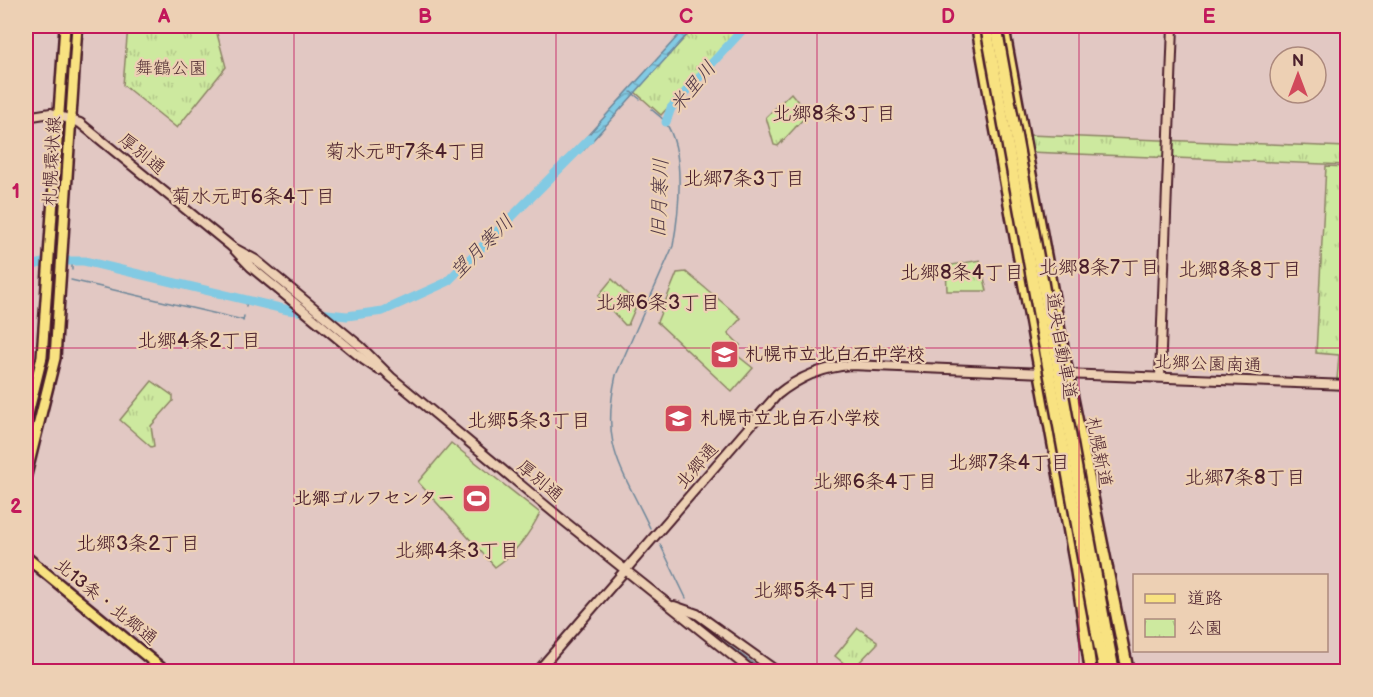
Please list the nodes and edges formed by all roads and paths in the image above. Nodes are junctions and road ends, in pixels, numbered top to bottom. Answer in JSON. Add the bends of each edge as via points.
{"nodes":[{"id":1,"x":65,"y":26,"type":"edge"},
{"id":2,"x":77,"y":26,"type":"edge"},
{"id":3,"x":977,"y":26,"type":"edge"},
{"id":4,"x":986,"y":26,"type":"edge"},
{"id":5,"x":996,"y":26,"type":"edge"},
{"id":6,"x":1004,"y":26,"type":"edge"},
{"id":7,"x":1173,"y":26,"type":"edge"},
{"id":8,"x":58,"y":114,"type":"junction"},
{"id":9,"x":26,"y":117,"type":"edge"},
{"id":10,"x":71,"y":118,"type":"junction"},
{"id":11,"x":1040,"y":372,"type":"junction"},
{"id":12,"x":1068,"y":374,"type":"junction"},
{"id":13,"x":1160,"y":377,"type":"junction"},
{"id":14,"x":1347,"y":385,"type":"edge"},
{"id":15,"x":26,"y":422,"type":"edge"},
{"id":16,"x":26,"y":475,"type":"edge"},
{"id":17,"x":26,"y":557,"type":"edge"},
{"id":18,"x":626,"y":570,"type":"junction"},
{"id":19,"x":673,"y":605,"type":"junction"},
{"id":20,"x":1115,"y":615,"type":"junction"},
{"id":21,"x":166,"y":672,"type":"edge"},
{"id":22,"x":537,"y":672,"type":"edge"},
{"id":23,"x":753,"y":672,"type":"edge"},
{"id":24,"x":778,"y":672,"type":"edge"},
{"id":25,"x":1091,"y":672,"type":"edge"},
{"id":26,"x":1105,"y":672,"type":"edge"},
{"id":27,"x":1114,"y":672,"type":"edge"},
{"id":28,"x":1121,"y":672,"type":"edge"},
{"id":29,"x":1128,"y":672,"type":"edge"}],
"edges":[{"from":1,"to":8,"type":"main road","name":"札幌環状線"},
{"from":2,"to":10,"type":"main road","name":"札幌環状線"},
{"from":3,"to":11,"type":"highway"},
{"from":4,"to":26,"type":"highway","name":"道央自動車道","bridge":true},
{"from":5,"to":27,"type":"highway","name":"道央自動車道","bridge":true},
{"from":6,"to":12,"type":"highway","name":"札幌新道"},
{"from":7,"to":13,"type":"street"},
{"from":8,"to":9,"type":"street"},
{"from":8,"to":10,"type":"street","name":"厚別通"},
{"from":8,"to":15,"type":"main road","name":"札幌環状線","via":[[42,357]]},
{"from":10,"to":16,"type":"main road","name":"札幌環状線","via":[[55,358]]},
{"from":10,"to":18,"type":"street","name":"厚別通"},
{"from":11,"to":12,"type":"street","name":"北郷通"},
{"from":11,"to":18,"type":"street","name":"北郷通","via":[[851,365],[831,367],[805,377],[777,395]]},
{"from":11,"to":25,"type":"highway"},
{"from":12,"to":13,"type":"street","name":"北郷公園南通"},
{"from":12,"to":20,"type":"highway","name":"札幌新道"},
{"from":13,"to":14,"type":"street","name":"北郷公園南通"},
{"from":17,"to":21,"type":"main road","name":"北13条・北郷通"},
{"from":18,"to":19,"type":"street","name":"厚別通"},
{"from":18,"to":22,"type":"street","name":"北郷通"},
{"from":19,"to":23,"type":"street","name":"厚別通","via":[[689,623]]},
{"from":19,"to":24,"type":"street","name":"厚別通","via":[[697,614]]},
{"from":20,"to":28,"type":"highway"},
{"from":20,"to":29,"type":"highway","name":"札幌新道"}]}
